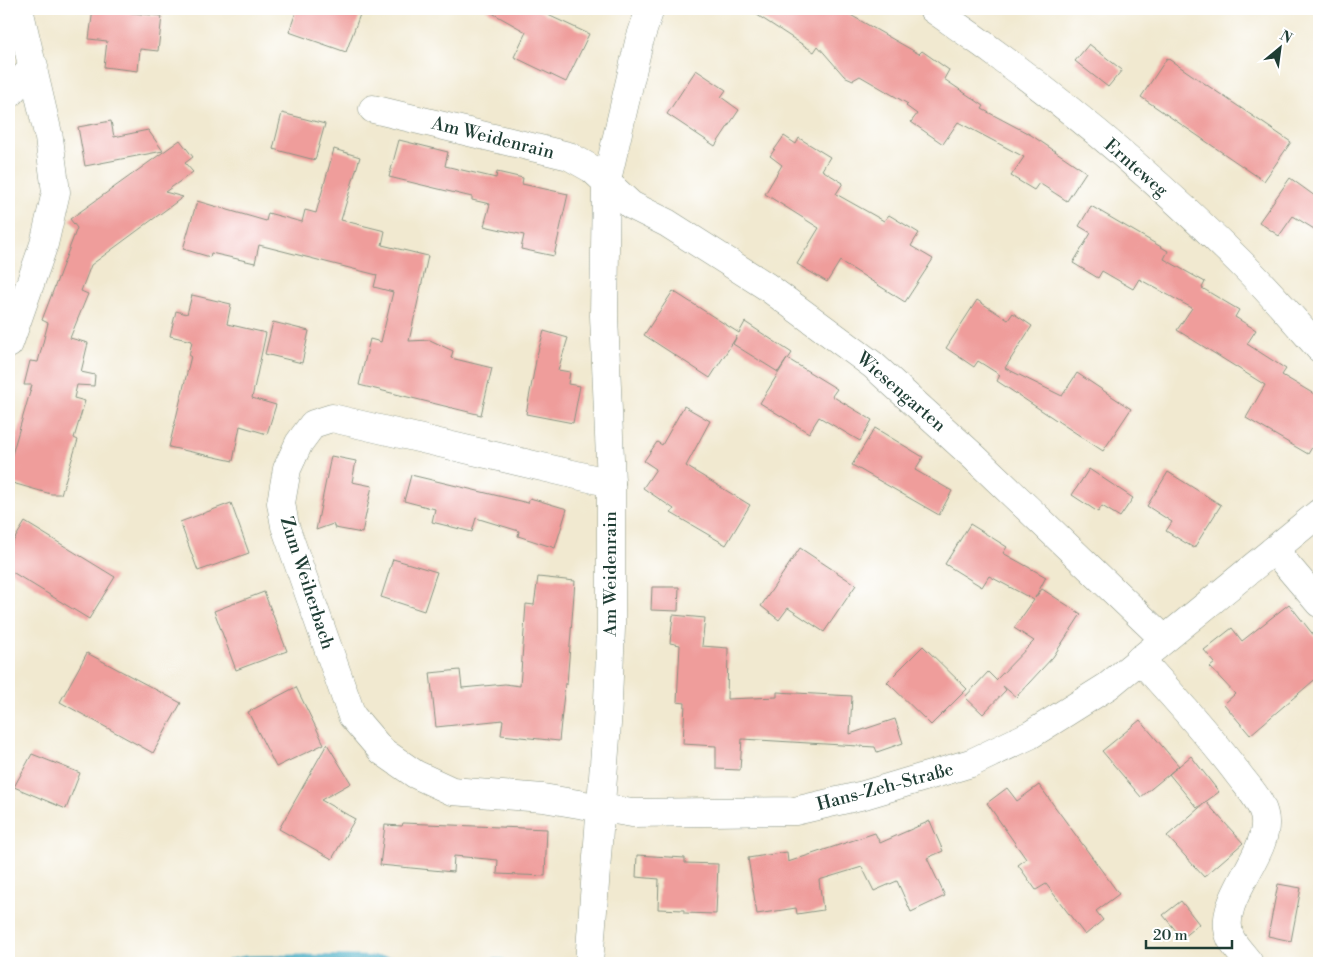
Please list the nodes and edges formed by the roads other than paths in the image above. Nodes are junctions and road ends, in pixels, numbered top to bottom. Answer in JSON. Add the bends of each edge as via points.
{"nodes":[{"id":1,"x":19,"y":9,"type":"edge"},
{"id":2,"x":650,"y":9,"type":"edge"},
{"id":3,"x":933,"y":9,"type":"edge"},
{"id":4,"x":34,"y":66,"type":"junction"},
{"id":5,"x":9,"y":94,"type":"edge"},
{"id":6,"x":372,"y":109,"type":"dead end"},
{"id":7,"x":606,"y":184,"type":"junction"},
{"id":8,"x":9,"y":344,"type":"edge"},
{"id":9,"x":1319,"y":348,"type":"edge"},
{"id":10,"x":611,"y":483,"type":"junction"},
{"id":11,"x":1319,"y":513,"type":"edge"},
{"id":12,"x":1274,"y":550,"type":"junction"},
{"id":13,"x":1319,"y":603,"type":"edge"},
{"id":14,"x":1164,"y":640,"type":"junction"},
{"id":15,"x":1140,"y":659,"type":"junction"},
{"id":16,"x":599,"y":809,"type":"junction"},
{"id":17,"x":589,"y":963,"type":"edge"},
{"id":18,"x":1249,"y":963,"type":"edge"}],
"edges":[{"from":1,"to":4,"type":"street"},
{"from":2,"to":7,"type":"street","name":"Am Weidenrain","via":[[639,42]]},
{"from":3,"to":9,"type":"street","name":"Ernteweg","via":[[999,54],[1126,158],[1245,267]]},
{"from":4,"to":5,"type":"street"},
{"from":4,"to":8,"type":"street","via":[[56,192],[44,244]]},
{"from":6,"to":7,"type":"street","name":"Am Weidenrain","via":[[569,156],[592,170]]},
{"from":7,"to":10,"type":"street","name":"Am Weidenrain","via":[[604,316]]},
{"from":7,"to":14,"type":"street","name":"Wiesengarten","via":[[631,205],[667,223],[766,286],[873,365],[974,457]]},
{"from":10,"to":16,"type":"street","name":"Am Weidenrain","via":[[611,628]]},
{"from":10,"to":16,"type":"street","name":"Zum Weiherbach","via":[[332,418],[313,424],[299,443],[287,469],[281,503],[285,526],[352,716],[382,751],[415,774],[452,790],[543,798]]},
{"from":11,"to":12,"type":"street","name":"Hans-Zeh-Straße"},
{"from":12,"to":13,"type":"street"},
{"from":12,"to":14,"type":"street","name":"Hans-Zeh-Straße"},
{"from":14,"to":15,"type":"street","name":"Hans-Zeh-Straße"},
{"from":15,"to":16,"type":"street","name":"Hans-Zeh-Straße","via":[[1108,686],[1030,735],[971,763],[864,795],[795,811],[632,813]]},
{"from":15,"to":18,"type":"street","via":[[1231,764],[1264,813],[1266,832],[1236,894],[1228,921],[1230,938]]},
{"from":16,"to":17,"type":"street","name":"Am Weidenrain"}]}
